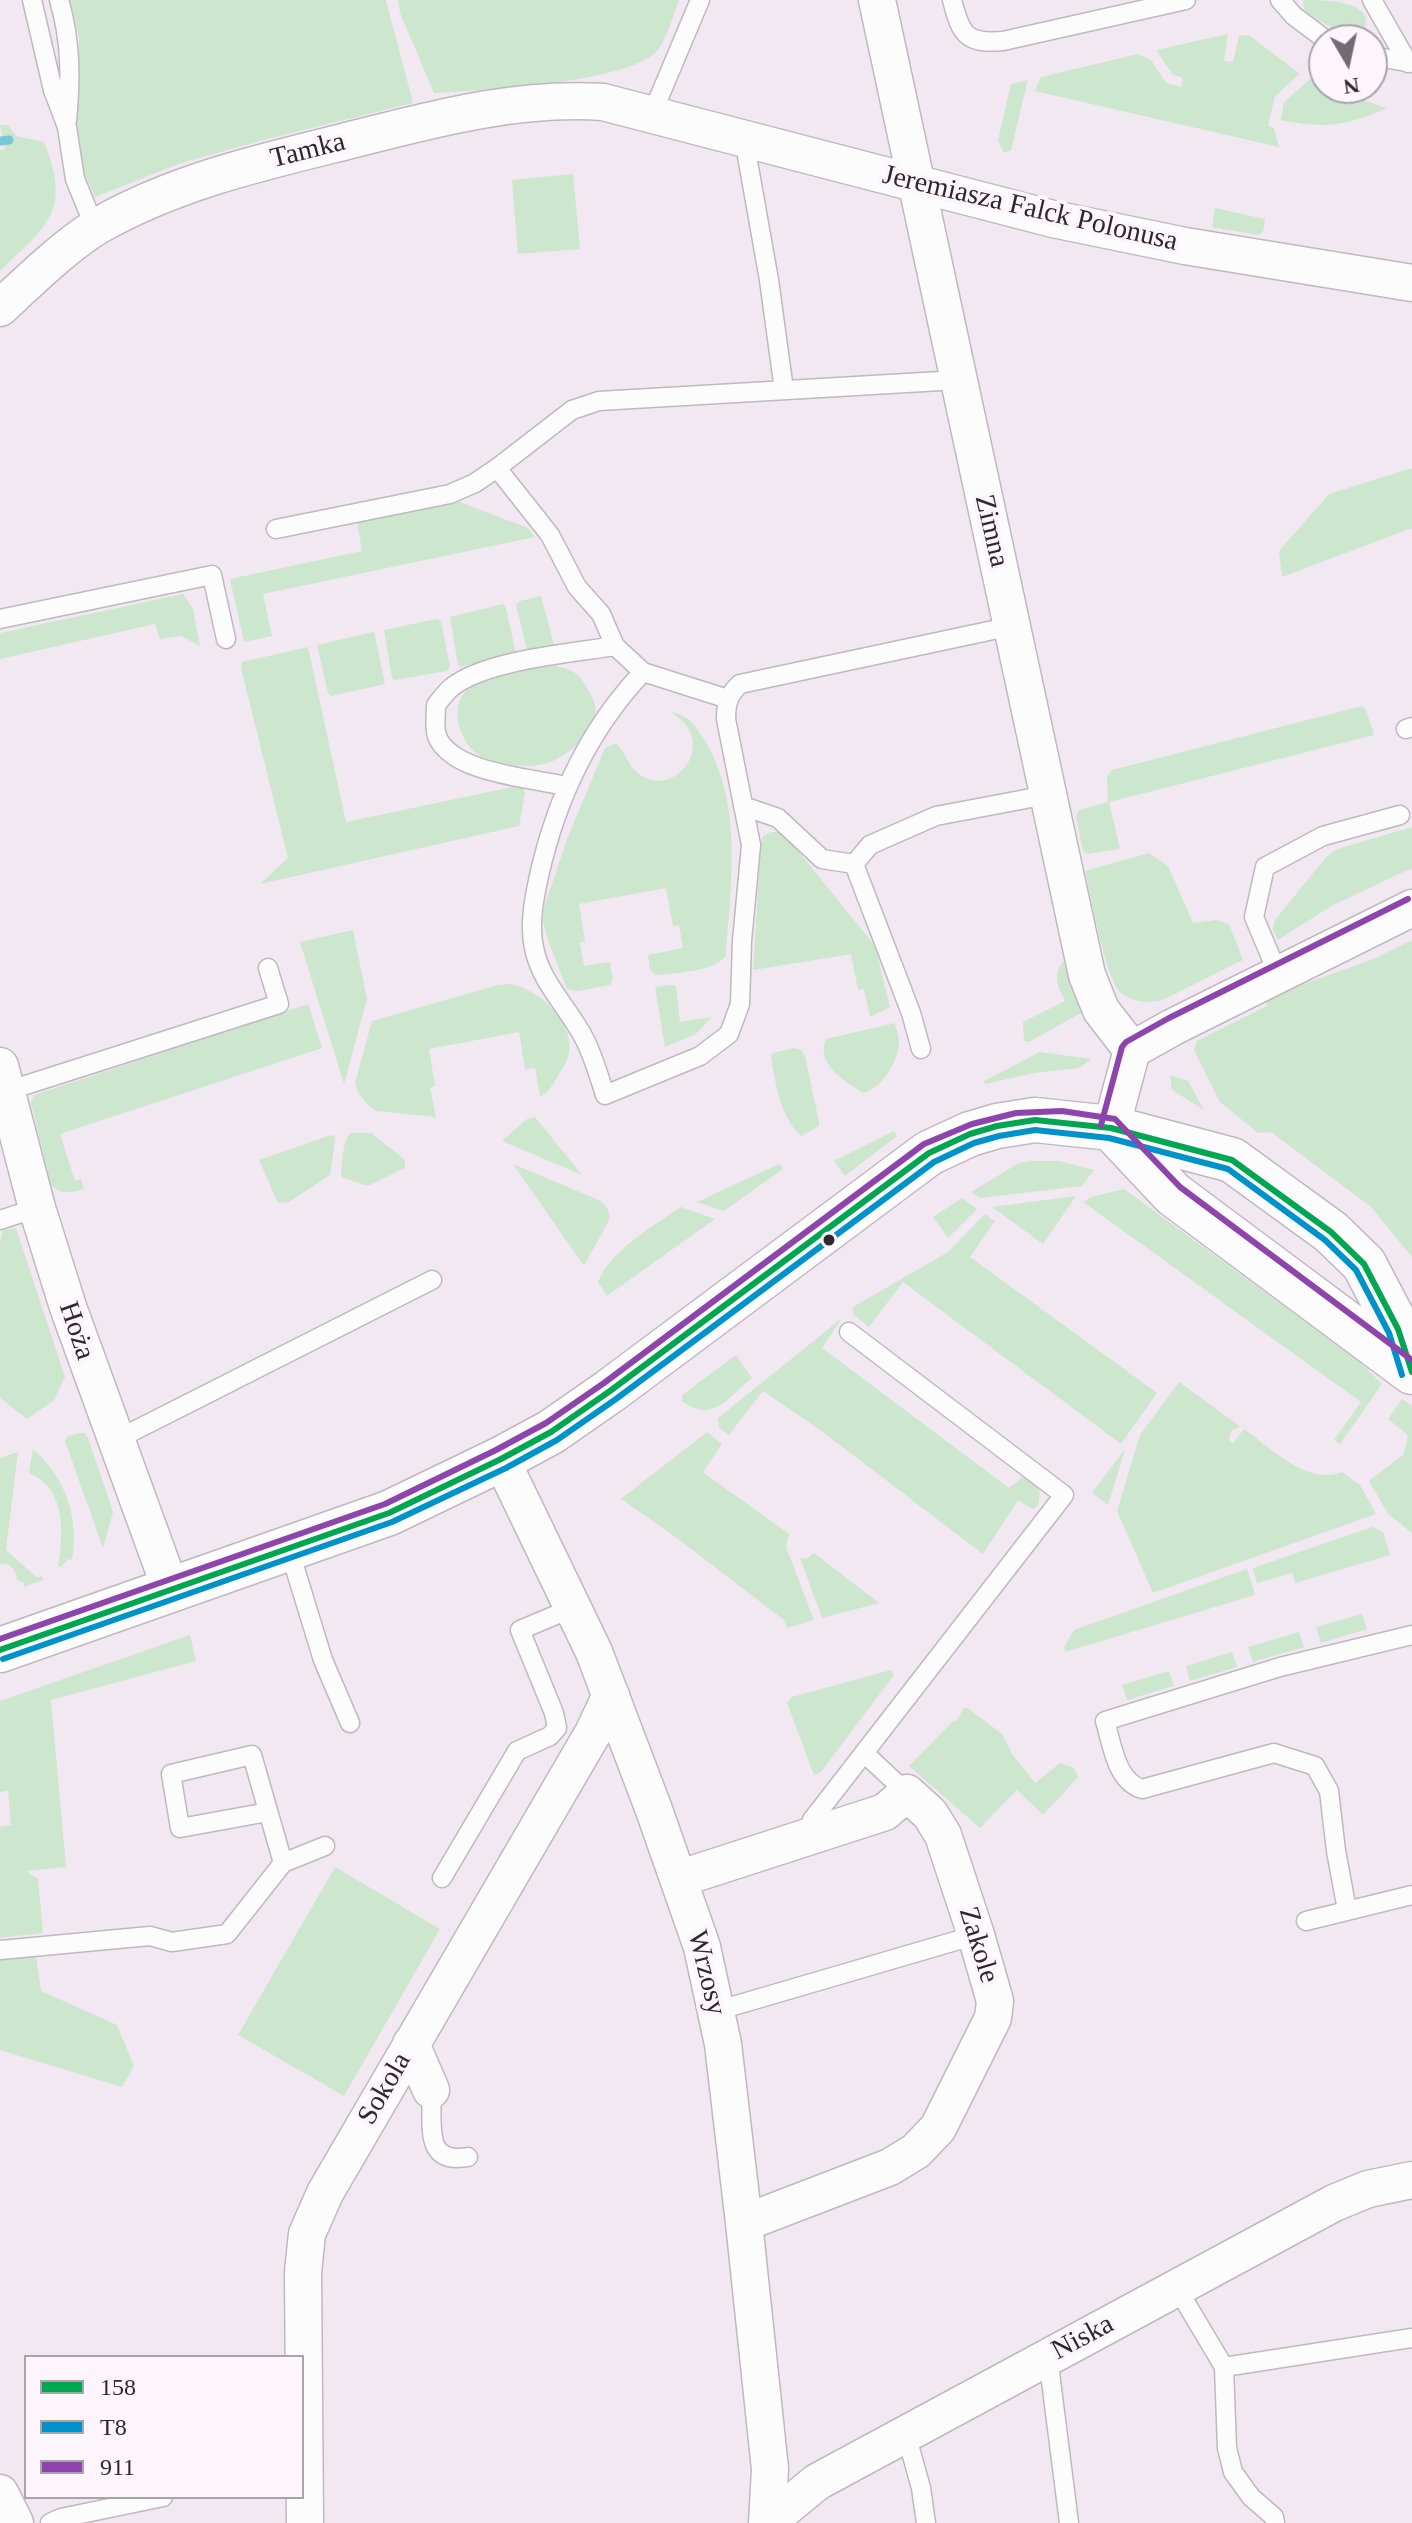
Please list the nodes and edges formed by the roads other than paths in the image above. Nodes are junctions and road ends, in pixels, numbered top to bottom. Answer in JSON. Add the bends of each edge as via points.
{"nodes":[{"id":1,"x":32,"y":0,"type":"edge"},
{"id":2,"x":59,"y":0,"type":"edge"},
{"id":3,"x":700,"y":0,"type":"edge"},
{"id":4,"x":877,"y":0,"type":"edge"},
{"id":5,"x":952,"y":0,"type":"edge"},
{"id":6,"x":1186,"y":0,"type":"edge"},
{"id":7,"x":1280,"y":0,"type":"edge"},
{"id":8,"x":1372,"y":0,"type":"edge"},
{"id":9,"x":1308,"y":26,"type":"edge"},
{"id":10,"x":1388,"y":59,"type":"edge"},
{"id":11,"x":1410,"y":63,"type":"edge"},
{"id":12,"x":652,"y":114,"type":"junction"},
{"id":13,"x":67,"y":127,"type":"junction"},
{"id":14,"x":744,"y":139,"type":"junction"},
{"id":15,"x":916,"y":183,"type":"junction"},
{"id":16,"x":95,"y":228,"type":"junction"},
{"id":17,"x":1412,"y":283,"type":"edge"},
{"id":18,"x":0,"y":308,"type":"edge"},
{"id":19,"x":958,"y":380,"type":"junction"},
{"id":20,"x":784,"y":390,"type":"junction"},
{"id":21,"x":497,"y":468,"type":"junction"},
{"id":22,"x":276,"y":529,"type":"dead end"},
{"id":23,"x":0,"y":619,"type":"edge"},
{"id":24,"x":1012,"y":626,"type":"junction"},
{"id":25,"x":226,"y":639,"type":"dead end"},
{"id":26,"x":615,"y":646,"type":"junction"},
{"id":27,"x":643,"y":672,"type":"junction"},
{"id":28,"x":728,"y":699,"type":"junction"},
{"id":29,"x":566,"y":786,"type":"junction"},
{"id":30,"x":1047,"y":795,"type":"junction"},
{"id":31,"x":743,"y":806,"type":"junction"},
{"id":32,"x":1400,"y":815,"type":"dead end"},
{"id":33,"x":854,"y":864,"type":"junction"},
{"id":34,"x":1412,"y":908,"type":"edge"},
{"id":35,"x":268,"y":968,"type":"dead end"},
{"id":36,"x":1278,"y":974,"type":"junction"},
{"id":37,"x":921,"y":1049,"type":"dead end"},
{"id":38,"x":1132,"y":1050,"type":"junction"},
{"id":39,"x":4,"y":1079,"type":"edge"},
{"id":40,"x":1111,"y":1128,"type":"junction"},
{"id":41,"x":37,"y":1208,"type":"junction"},
{"id":42,"x":0,"y":1220,"type":"edge"},
{"id":43,"x":432,"y":1280,"type":"dead end"},
{"id":44,"x":849,"y":1332,"type":"dead end"},
{"id":45,"x":1411,"y":1371,"type":"edge"},
{"id":46,"x":116,"y":1440,"type":"junction"},
{"id":47,"x":501,"y":1459,"type":"junction"},
{"id":48,"x":289,"y":1549,"type":"junction"},
{"id":49,"x":171,"y":1590,"type":"junction"},
{"id":50,"x":575,"y":1607,"type":"junction"},
{"id":51,"x":1412,"y":1635,"type":"edge"},
{"id":52,"x":0,"y":1650,"type":"edge"},
{"id":53,"x":611,"y":1695,"type":"junction"},
{"id":54,"x":350,"y":1723,"type":"dead end"},
{"id":55,"x":864,"y":1753,"type":"junction"},
{"id":56,"x":907,"y":1793,"type":"junction"},
{"id":57,"x":268,"y":1812,"type":"junction"},
{"id":58,"x":804,"y":1839,"type":"junction"},
{"id":59,"x":325,"y":1846,"type":"dead end"},
{"id":60,"x":283,"y":1863,"type":"junction"},
{"id":61,"x":442,"y":1878,"type":"dead end"},
{"id":62,"x":678,"y":1879,"type":"junction"},
{"id":63,"x":1412,"y":1895,"type":"edge"},
{"id":64,"x":1347,"y":1910,"type":"junction"},
{"id":65,"x":1306,"y":1921,"type":"dead end"},
{"id":66,"x":976,"y":1935,"type":"junction"},
{"id":67,"x":0,"y":1950,"type":"edge"},
{"id":68,"x":716,"y":2011,"type":"junction"},
{"id":69,"x":411,"y":2044,"type":"junction"},
{"id":70,"x":431,"y":2090,"type":"joint"},
{"id":71,"x":468,"y":2157,"type":"dead end"},
{"id":72,"x":1412,"y":2180,"type":"edge"},
{"id":73,"x":744,"y":2223,"type":"junction"},
{"id":74,"x":1177,"y":2288,"type":"junction"},
{"id":75,"x":1412,"y":2338,"type":"edge"},
{"id":76,"x":303,"y":2355,"type":"edge"},
{"id":77,"x":1048,"y":2357,"type":"junction"},
{"id":78,"x":1224,"y":2367,"type":"junction"},
{"id":79,"x":906,"y":2434,"type":"junction"},
{"id":80,"x":0,"y":2493,"type":"edge"},
{"id":81,"x":153,"y":2499,"type":"edge"},
{"id":82,"x":304,"y":2499,"type":"edge"},
{"id":83,"x":15,"y":2523,"type":"edge"},
{"id":84,"x":50,"y":2523,"type":"edge"},
{"id":85,"x":305,"y":2523,"type":"edge"},
{"id":86,"x":767,"y":2523,"type":"edge"},
{"id":87,"x":926,"y":2523,"type":"edge"},
{"id":88,"x":1069,"y":2523,"type":"edge"},
{"id":89,"x":1275,"y":2523,"type":"edge"}],
"edges":[{"from":1,"to":13,"type":"lane"},
{"from":2,"to":13,"type":"lane","via":[[70,47]]},
{"from":3,"to":12,"type":"lane"},
{"from":4,"to":15,"type":"street","name":"Zimna"},
{"from":5,"to":6,"type":"lane","via":[[965,34],[980,43]]},
{"from":7,"to":9,"type":"lane"},
{"from":8,"to":11,"type":"lane"},
{"from":10,"to":11,"type":"lane"},
{"from":12,"to":14,"type":"street","name":"Jeremiasza Falck Polonusa"},
{"from":12,"to":16,"type":"street","name":"Tamka","via":[[603,102],[520,102],[229,171],[167,191]]},
{"from":13,"to":16,"type":"lane","via":[[75,179]]},
{"from":14,"to":15,"type":"street","name":"Jeremiasza Falck Polonusa"},
{"from":14,"to":20,"type":"lane"},
{"from":15,"to":17,"type":"street","name":"Jeremiasza Falck Polonusa","via":[[1185,246]]},
{"from":15,"to":19,"type":"street","name":"Zimna"},
{"from":16,"to":18,"type":"street","name":"Tamka"},
{"from":19,"to":20,"type":"lane"},
{"from":19,"to":24,"type":"street","name":"Zimna"},
{"from":20,"to":21,"type":"lane","via":[[599,401],[572,410]]},
{"from":21,"to":22,"type":"lane","via":[[450,494]]},
{"from":21,"to":26,"type":"lane","via":[[550,535],[577,587],[601,614]]},
{"from":23,"to":25,"type":"lane","via":[[212,575]]},
{"from":24,"to":28,"type":"lane","via":[[740,684]]},
{"from":24,"to":30,"type":"street","name":"Zimna"},
{"from":26,"to":27,"type":"lane"},
{"from":26,"to":29,"type":"lane","via":[[474,674],[436,705],[436,734],[447,753],[478,768]]},
{"from":27,"to":28,"type":"lane"},
{"from":27,"to":29,"type":"lane","via":[[616,700]]},
{"from":28,"to":31,"type":"lane","via":[[726,719]]},
{"from":29,"to":31,"type":"lane","via":[[532,910],[534,948],[546,982],[586,1040],[605,1095],[700,1056],[729,1034],[740,1004],[751,845]]},
{"from":30,"to":33,"type":"lane","via":[[936,816],[870,845]]},
{"from":30,"to":38,"type":"street","name":"Zimna","via":[[1087,975],[1101,1010]]},
{"from":31,"to":33,"type":"lane","via":[[778,818],[822,859]]},
{"from":32,"to":36,"type":"lane","via":[[1323,836],[1265,867],[1254,917]]},
{"from":33,"to":37,"type":"lane"},
{"from":34,"to":36,"type":"street"},
{"from":35,"to":39,"type":"lane","via":[[279,1004]]},
{"from":36,"to":38,"type":"street"},
{"from":38,"to":40,"type":"street"},
{"from":39,"to":41,"type":"street","name":"Hoża"},
{"from":40,"to":45,"type":"street","via":[[1173,1194]]},
{"from":40,"to":45,"type":"street","via":[[1232,1160],[1331,1232],[1364,1264],[1382,1295]]},
{"from":40,"to":47,"type":"street","via":[[1022,1122],[970,1134],[929,1153],[610,1391]]},
{"from":41,"to":42,"type":"lane"},
{"from":41,"to":46,"type":"street","name":"Hoża"},
{"from":43,"to":46,"type":"lane"},
{"from":44,"to":55,"type":"lane","via":[[1064,1495]]},
{"from":46,"to":49,"type":"street","name":"Hoża"},
{"from":47,"to":48,"type":"street","via":[[389,1513]]},
{"from":47,"to":50,"type":"street","name":"Wrzosy"},
{"from":48,"to":49,"type":"street"},
{"from":48,"to":54,"type":"lane","via":[[323,1660]]},
{"from":49,"to":52,"type":"street"},
{"from":50,"to":53,"type":"street","name":"Wrzosy"},
{"from":50,"to":61,"type":"lane","via":[[520,1630],[557,1728],[517,1751]]},
{"from":51,"to":64,"type":"lane","via":[[1280,1667],[1105,1721],[1123,1776],[1142,1789],[1274,1753],[1315,1766],[1329,1791]]},
{"from":53,"to":62,"type":"street","name":"Wrzosy"},
{"from":53,"to":69,"type":"street","name":"Sokola"},
{"from":55,"to":56,"type":"lane"},
{"from":55,"to":58,"type":"lane","via":[[812,1820]]},
{"from":56,"to":58,"type":"street","via":[[885,1812]]},
{"from":56,"to":66,"type":"street","name":"Zakole","via":[[943,1835]]},
{"from":57,"to":57,"type":"lane","via":[[252,1755],[171,1774],[180,1828]]},
{"from":57,"to":60,"type":"lane"},
{"from":58,"to":62,"type":"street"},
{"from":59,"to":60,"type":"lane"},
{"from":60,"to":67,"type":"lane","via":[[227,1934],[172,1942],[150,1936]]},
{"from":62,"to":68,"type":"street","name":"Wrzosy","via":[[702,1947]]},
{"from":63,"to":64,"type":"lane"},
{"from":64,"to":65,"type":"lane"},
{"from":66,"to":68,"type":"lane"},
{"from":66,"to":73,"type":"street","name":"Zakole","via":[[995,2001],[993,2018],[929,2140],[890,2167]]},
{"from":68,"to":73,"type":"street","name":"Wrzosy"},
{"from":69,"to":70,"type":"street"},
{"from":69,"to":76,"type":"street","name":"Sokola","via":[[307,2234]]},
{"from":70,"to":71,"type":"lane","via":[[432,2143],[447,2157]]},
{"from":72,"to":74,"type":"street","name":"Niska","via":[[1334,2203]]},
{"from":73,"to":86,"type":"street","name":"Wrzosy","via":[[770,2469]]},
{"from":74,"to":77,"type":"street","name":"Niska"},
{"from":74,"to":78,"type":"lane"},
{"from":75,"to":78,"type":"lane"},
{"from":77,"to":79,"type":"street","name":"Niska"},
{"from":77,"to":88,"type":"lane"},
{"from":78,"to":89,"type":"lane","via":[[1233,2472]]},
{"from":79,"to":86,"type":"street","name":"Niska","via":[[817,2482]]},
{"from":79,"to":87,"type":"lane"},
{"from":80,"to":83,"type":"street"},
{"from":81,"to":84,"type":"lane"},
{"from":82,"to":85,"type":"street","name":"Sokola"}]}
